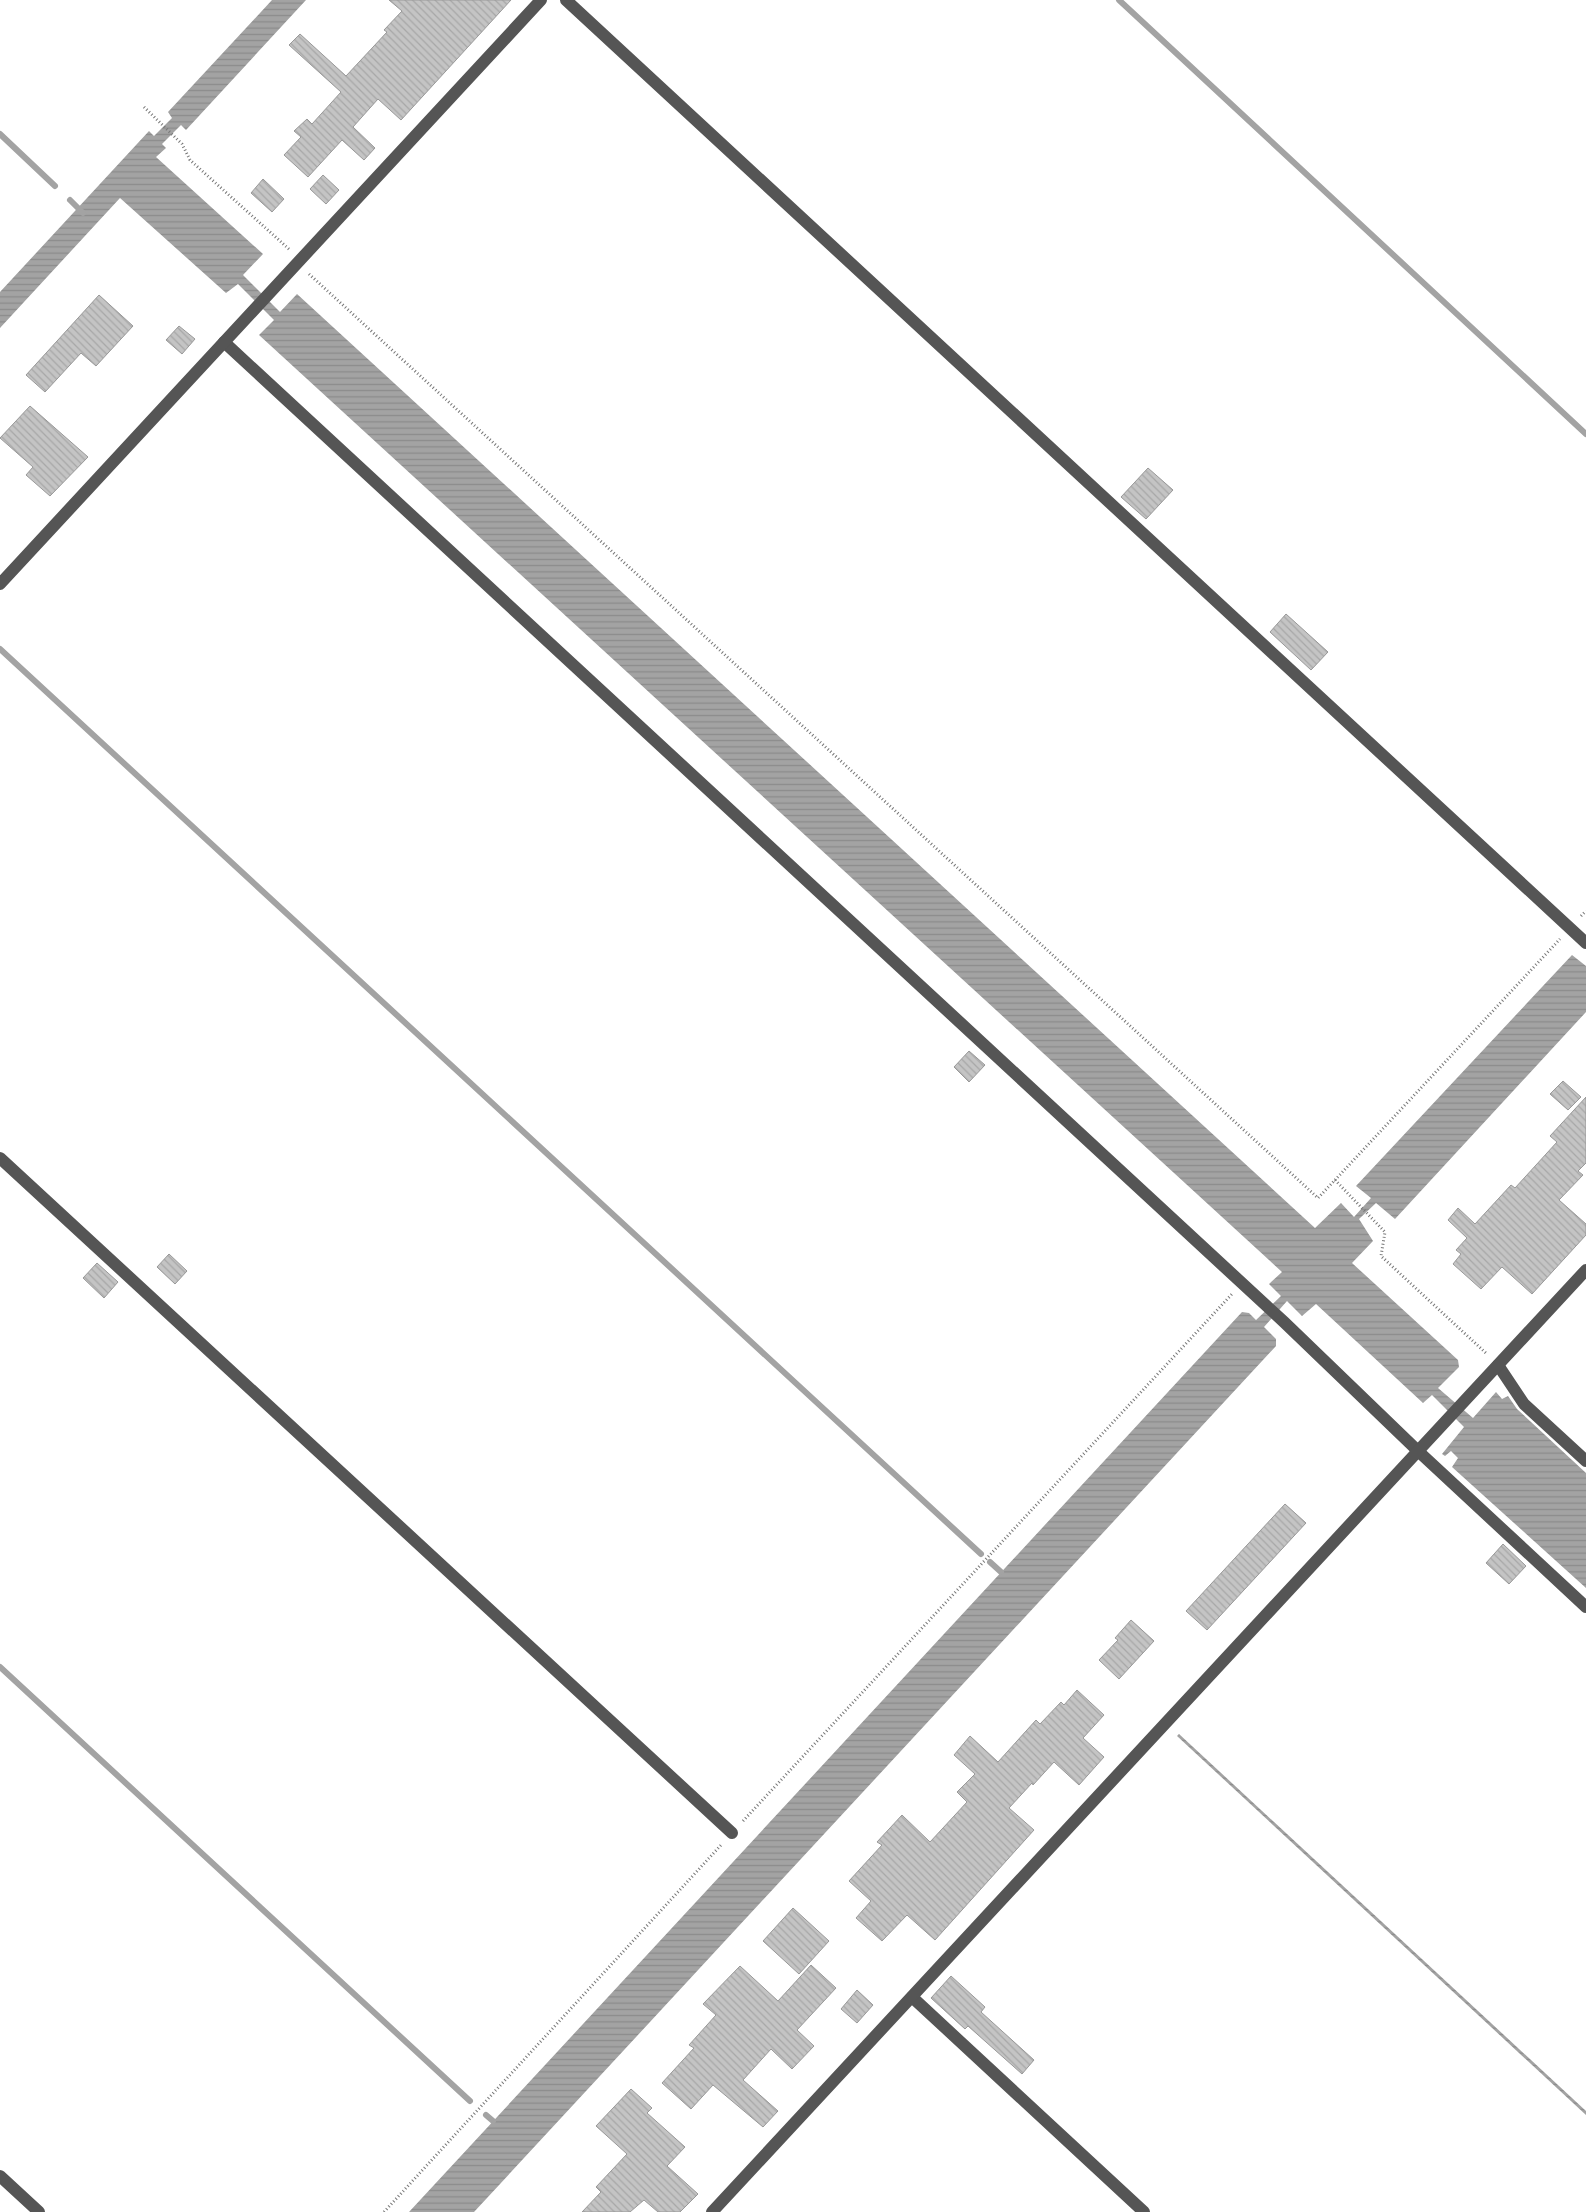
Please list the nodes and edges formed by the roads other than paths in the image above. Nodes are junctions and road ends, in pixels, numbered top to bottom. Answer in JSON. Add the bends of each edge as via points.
{"nodes":[{"id":1,"x":541,"y":0,"type":"edge"},
{"id":2,"x":566,"y":0,"type":"edge"},
{"id":3,"x":224,"y":342,"type":"junction"},
{"id":4,"x":0,"y":584,"type":"edge"},
{"id":5,"x":1586,"y":943,"type":"edge"},
{"id":6,"x":0,"y":1158,"type":"edge"},
{"id":7,"x":1586,"y":1270,"type":"edge"},
{"id":8,"x":1498,"y":1365,"type":"junction"},
{"id":9,"x":1418,"y":1451,"type":"junction"},
{"id":10,"x":1586,"y":1461,"type":"edge"},
{"id":11,"x":1586,"y":1607,"type":"edge"},
{"id":12,"x":732,"y":1833,"type":"road end"},
{"id":13,"x":912,"y":1997,"type":"junction"},
{"id":14,"x":0,"y":2176,"type":"edge"},
{"id":15,"x":39,"y":2212,"type":"edge"},
{"id":16,"x":712,"y":2212,"type":"edge"},
{"id":17,"x":1144,"y":2212,"type":"edge"}],
"edges":[{"from":1,"to":3,"type":"street"},
{"from":2,"to":5,"type":"street"},
{"from":3,"to":4,"type":"street"},
{"from":3,"to":9,"type":"street","via":[[1284,1322]]},
{"from":6,"to":12,"type":"street"},
{"from":7,"to":8,"type":"street"},
{"from":8,"to":9,"type":"street"},
{"from":8,"to":10,"type":"street","via":[[1524,1404]]},
{"from":9,"to":11,"type":"street"},
{"from":9,"to":13,"type":"street"},
{"from":13,"to":16,"type":"street"},
{"from":13,"to":17,"type":"street"},
{"from":14,"to":15,"type":"street"}]}
